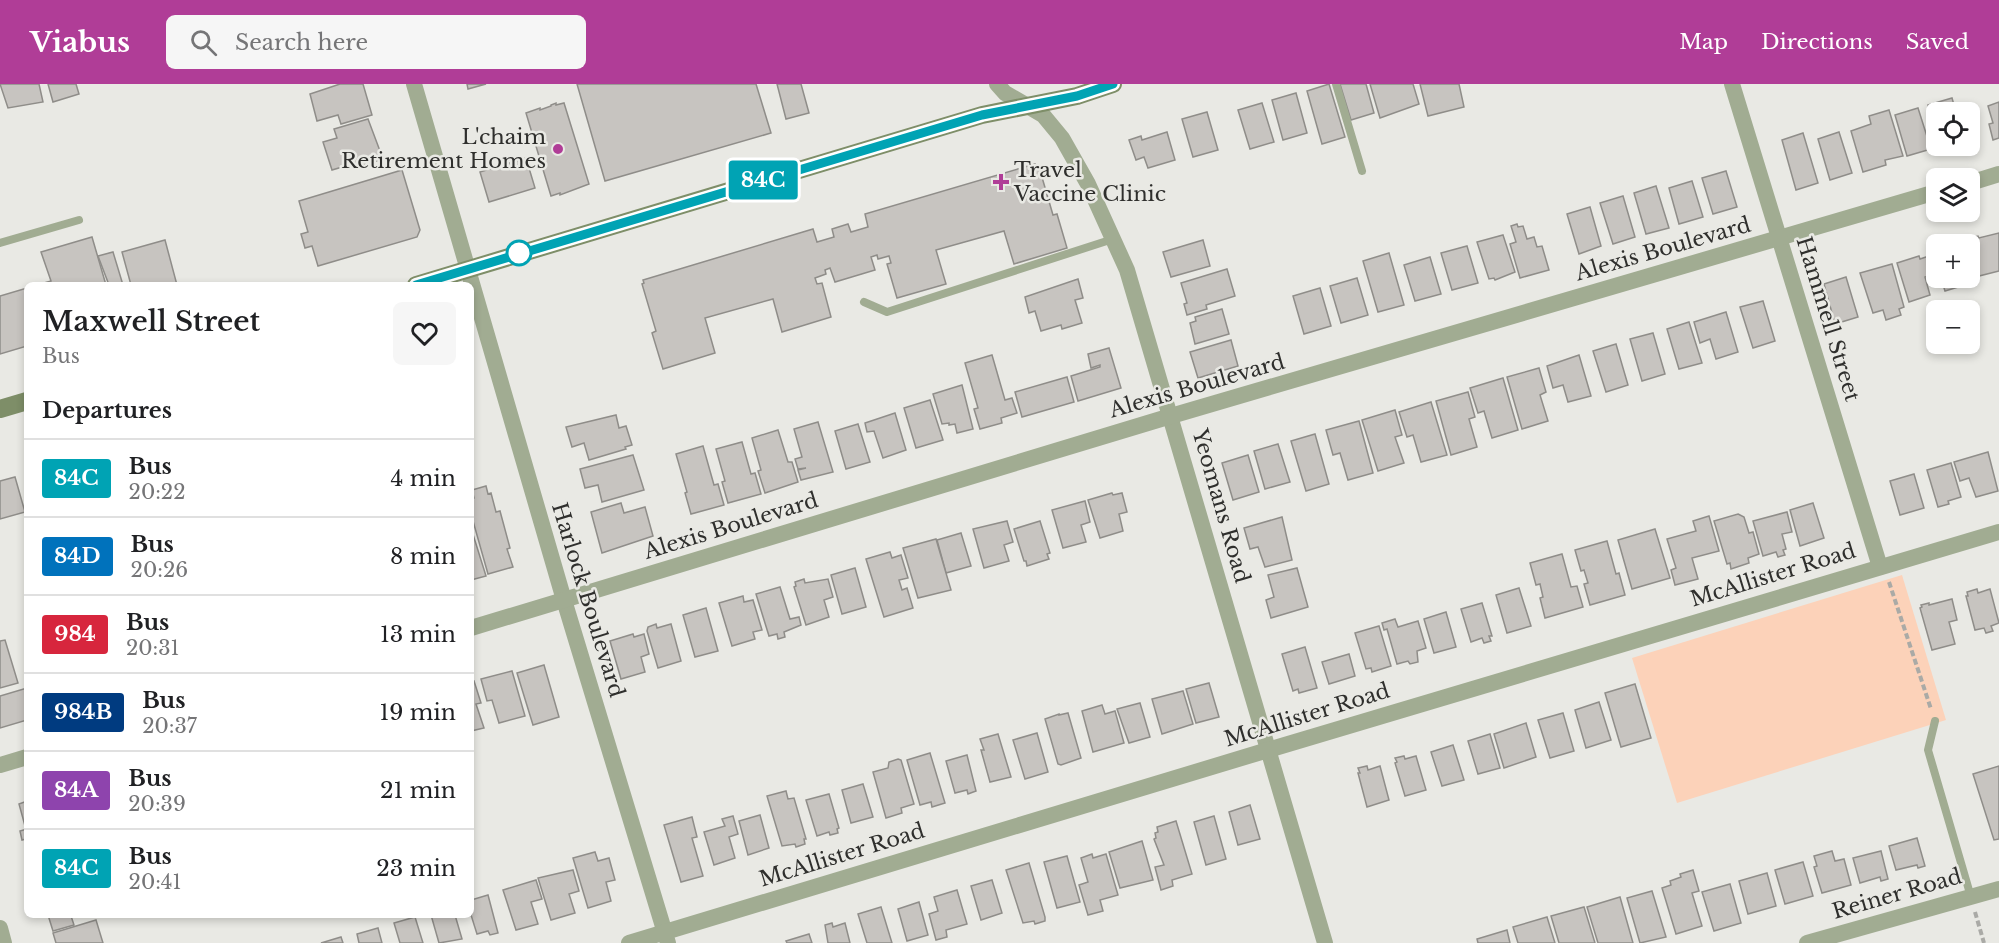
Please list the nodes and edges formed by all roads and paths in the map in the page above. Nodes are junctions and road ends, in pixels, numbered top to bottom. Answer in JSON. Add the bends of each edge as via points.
{"nodes":[{"id":1,"x":414,"y":84,"type":"edge"},
{"id":2,"x":997,"y":84,"type":"edge"},
{"id":3,"x":1113,"y":84,"type":"edge"},
{"id":4,"x":1336,"y":84,"type":"edge"},
{"id":5,"x":1732,"y":84,"type":"edge"},
{"id":6,"x":1027,"y":106,"type":"junction"},
{"id":7,"x":1362,"y":171,"type":"dead end"},
{"id":8,"x":1999,"y":174,"type":"edge"},
{"id":9,"x":1980,"y":180,"type":"edge"},
{"id":10,"x":1926,"y":195,"type":"edge"},
{"id":11,"x":79,"y":220,"type":"dead end"},
{"id":12,"x":1113,"y":239,"type":"junction"},
{"id":13,"x":1780,"y":239,"type":"junction"},
{"id":14,"x":0,"y":243,"type":"edge"},
{"id":15,"x":467,"y":269,"type":"junction"},
{"id":16,"x":426,"y":282,"type":"edge"},
{"id":17,"x":471,"y":282,"type":"edge"},
{"id":18,"x":474,"y":293,"type":"edge"},
{"id":19,"x":864,"y":302,"type":"dead end"},
{"id":20,"x":24,"y":402,"type":"edge"},
{"id":21,"x":0,"y":409,"type":"edge"},
{"id":22,"x":1171,"y":416,"type":"junction"},
{"id":23,"x":1999,"y":532,"type":"edge"},
{"id":24,"x":1880,"y":567,"type":"junction"},
{"id":25,"x":564,"y":600,"type":"junction"},
{"id":26,"x":474,"y":626,"type":"edge"},
{"id":27,"x":1935,"y":721,"type":"joint"},
{"id":28,"x":1268,"y":750,"type":"junction"},
{"id":29,"x":24,"y":758,"type":"edge"},
{"id":30,"x":0,"y":765,"type":"edge"},
{"id":31,"x":1999,"y":889,"type":"edge"},
{"id":32,"x":1971,"y":897,"type":"junction"},
{"id":33,"x":0,"y":928,"type":"edge"},
{"id":34,"x":667,"y":938,"type":"edge"},
{"id":35,"x":4,"y":943,"type":"edge"},
{"id":36,"x":628,"y":943,"type":"edge"},
{"id":37,"x":1325,"y":943,"type":"edge"},
{"id":38,"x":1807,"y":943,"type":"edge"},
{"id":39,"x":1984,"y":943,"type":"edge"}],
"edges":[{"from":1,"to":15,"type":"street","name":"Harlock Boulevard"},
{"from":2,"to":6,"type":"street","name":"Yeomans Road"},
{"from":3,"to":6,"type":"main road"},
{"from":4,"to":7,"type":"lane"},
{"from":5,"to":13,"type":"street","name":"Hammell Street"},
{"from":6,"to":12,"type":"street","name":"Yeomans Road","via":[[1043,115],[1062,138]]},
{"from":6,"to":15,"type":"main road","via":[[982,115]]},
{"from":8,"to":9,"type":"street"},
{"from":10,"to":13,"type":"street","name":"Alexis Boulevard"},
{"from":11,"to":14,"type":"lane"},
{"from":12,"to":19,"type":"lane","via":[[887,312]]},
{"from":12,"to":22,"type":"street","name":"Yeomans Road","via":[[1127,270]]},
{"from":13,"to":22,"type":"street","name":"Alexis Boulevard"},
{"from":13,"to":24,"type":"street","name":"Hammell Street"},
{"from":15,"to":16,"type":"main road"},
{"from":15,"to":17,"type":"street","name":"Harlock Boulevard"},
{"from":18,"to":25,"type":"street","name":"Harlock Boulevard"},
{"from":20,"to":21,"type":"main road"},
{"from":22,"to":25,"type":"street","name":"Alexis Boulevard"},
{"from":22,"to":28,"type":"street","name":"Yeomans Road"},
{"from":23,"to":24,"type":"street","name":"McAllister Road"},
{"from":24,"to":27,"type":"path","via":[[1891,584]]},
{"from":24,"to":28,"type":"street","name":"McAllister Road"},
{"from":25,"to":26,"type":"street","name":"Alexis Boulevard"},
{"from":25,"to":34,"type":"street","name":"Harlock Boulevard"},
{"from":27,"to":32,"type":"lane","via":[[1928,750]]},
{"from":28,"to":34,"type":"street","name":"McAllister Road"},
{"from":28,"to":37,"type":"street","name":"Yeomans Road"},
{"from":29,"to":30,"type":"street"},
{"from":31,"to":32,"type":"street","name":"Reiner Road"},
{"from":32,"to":38,"type":"street","name":"Reiner Road"},
{"from":32,"to":39,"type":"path"},
{"from":33,"to":35,"type":"street"},
{"from":34,"to":36,"type":"street","name":"McAllister Road"}]}
